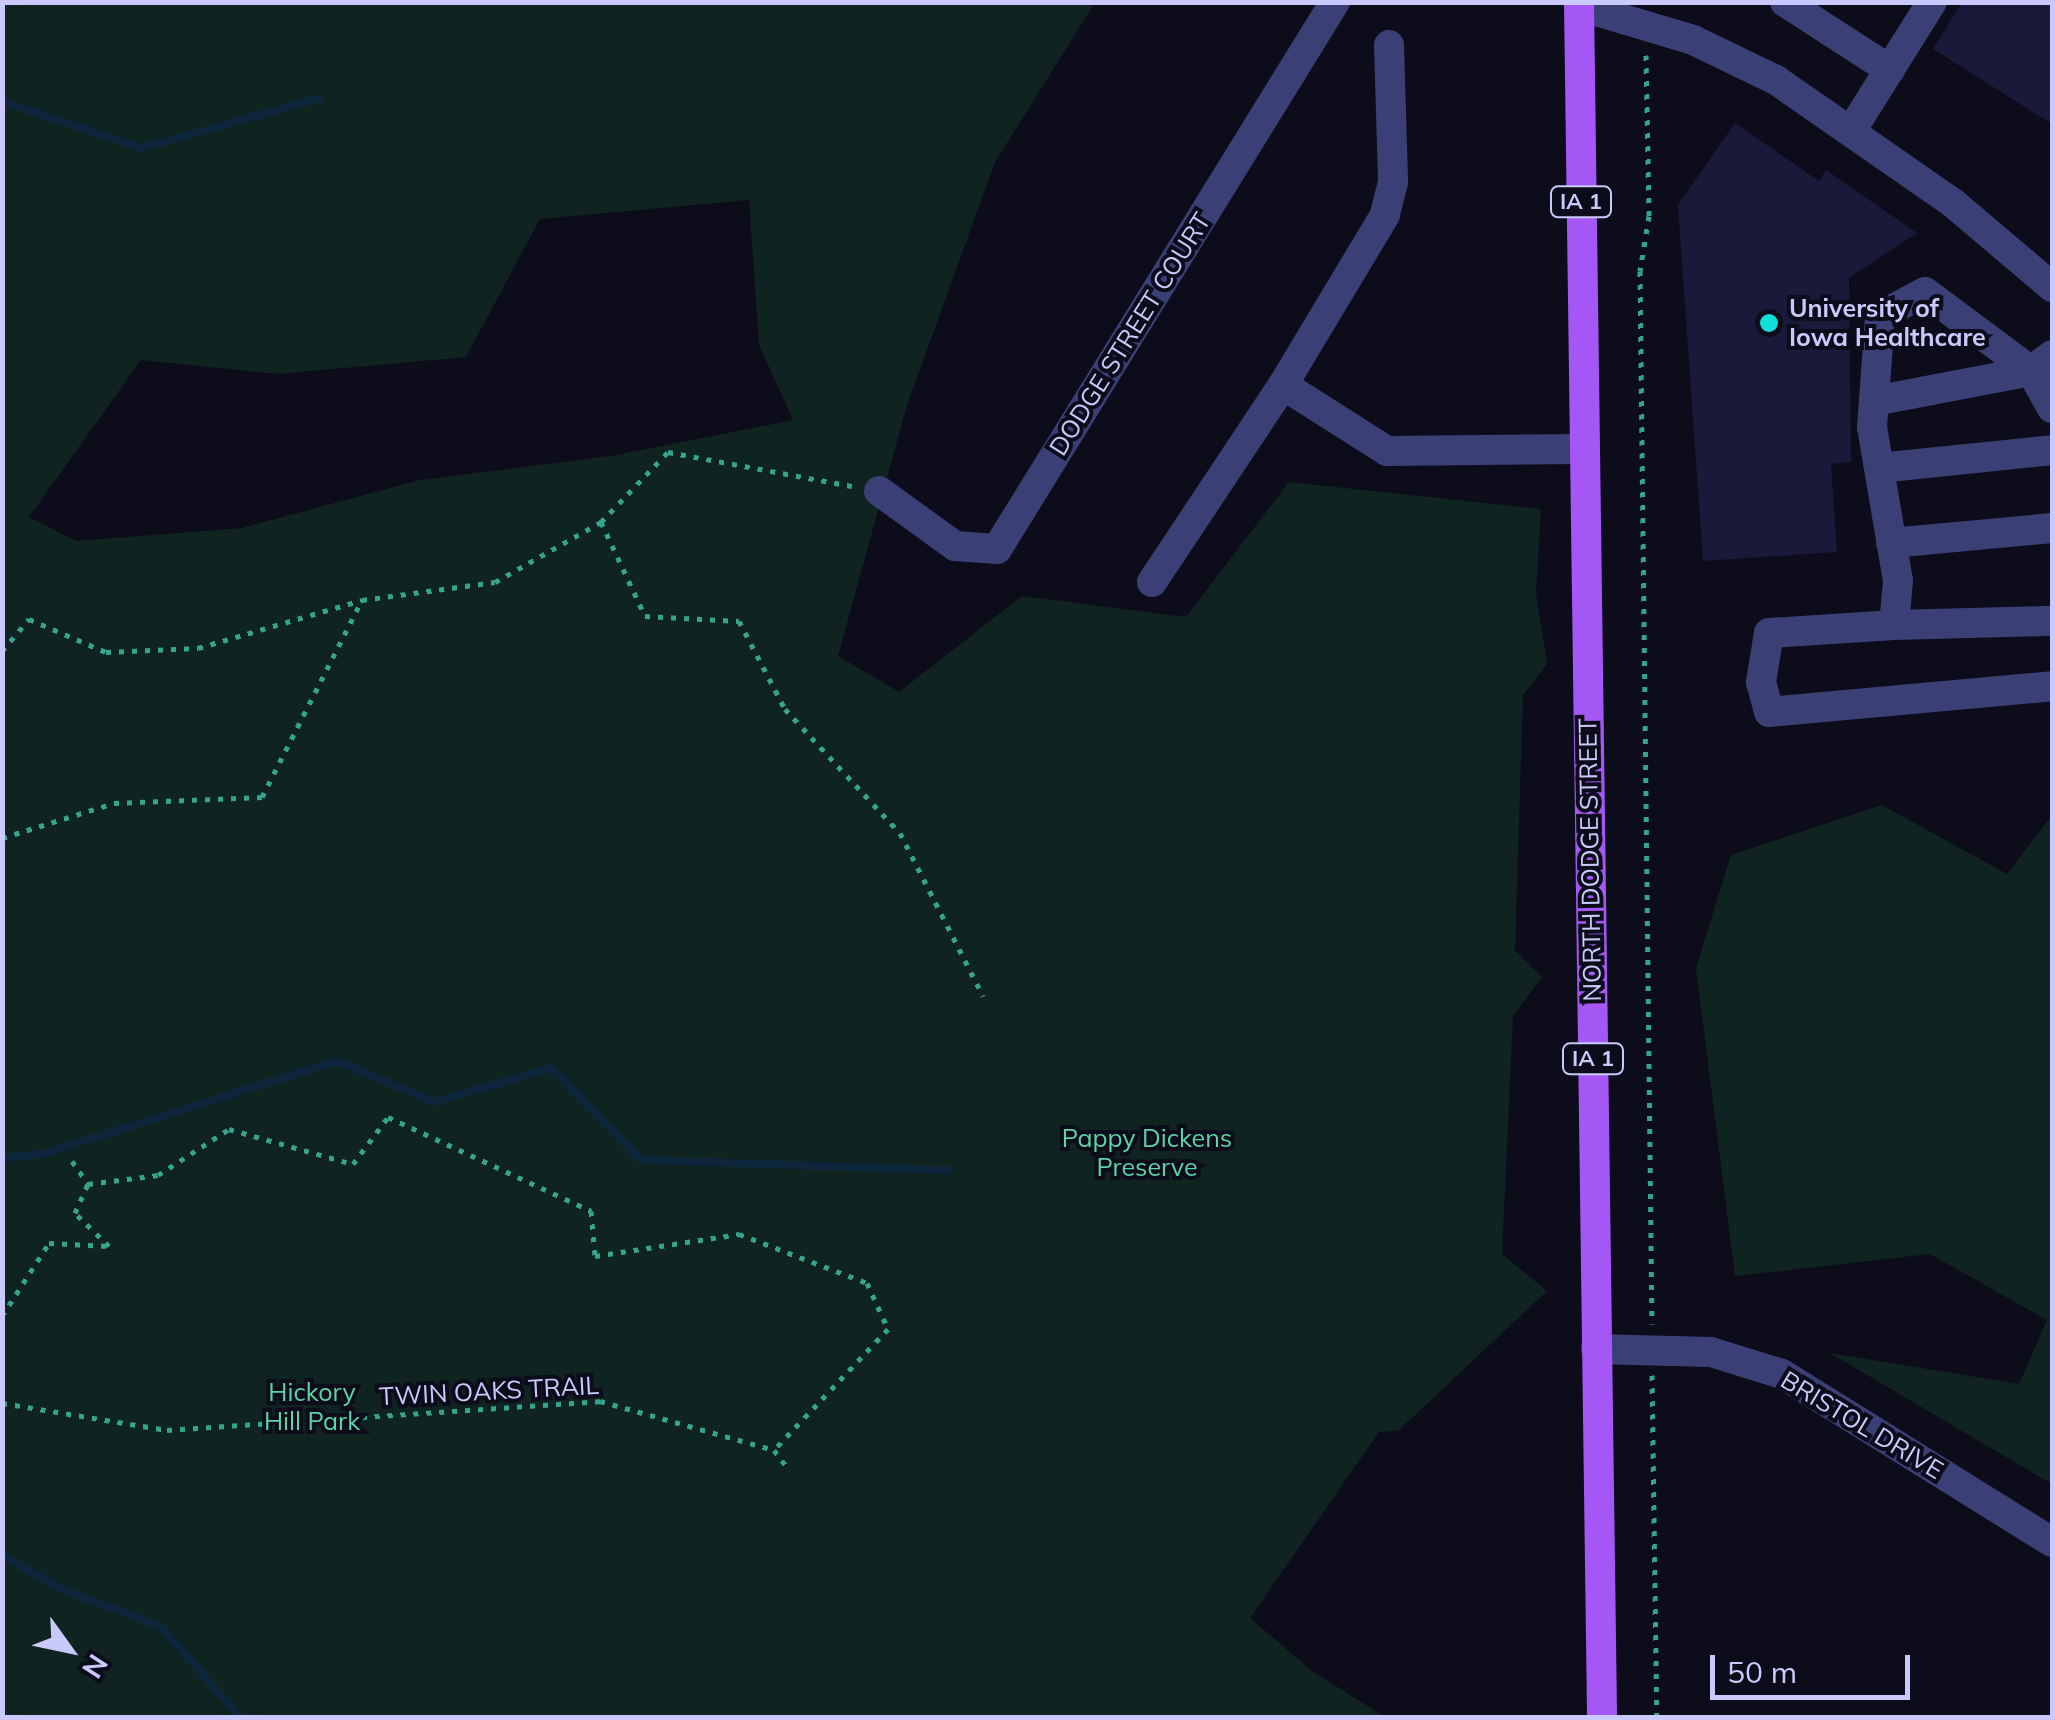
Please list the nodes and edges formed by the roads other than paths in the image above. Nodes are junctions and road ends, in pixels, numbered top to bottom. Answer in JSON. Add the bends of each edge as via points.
{"nodes":[{"id":1,"x":1334,"y":2,"type":"edge"},
{"id":2,"x":1784,"y":2,"type":"edge"},
{"id":3,"x":1932,"y":2,"type":"edge"},
{"id":4,"x":1579,"y":4,"type":"edge"},
{"id":5,"x":1389,"y":45,"type":"dead end"},
{"id":6,"x":1890,"y":70,"type":"junction"},
{"id":7,"x":1851,"y":131,"type":"junction"},
{"id":8,"x":2052,"y":285,"type":"edge"},
{"id":9,"x":2042,"y":363,"type":"edge"},
{"id":10,"x":1283,"y":384,"type":"junction"},
{"id":11,"x":1874,"y":401,"type":"junction"},
{"id":12,"x":2052,"y":408,"type":"edge"},
{"id":13,"x":1585,"y":449,"type":"junction"},
{"id":14,"x":2052,"y":450,"type":"edge"},
{"id":15,"x":1879,"y":468,"type":"junction"},
{"id":16,"x":879,"y":491,"type":"road end"},
{"id":17,"x":2052,"y":528,"type":"edge"},
{"id":18,"x":1891,"y":543,"type":"junction"},
{"id":19,"x":1152,"y":582,"type":"dead end"},
{"id":20,"x":2052,"y":621,"type":"edge"},
{"id":21,"x":1894,"y":626,"type":"junction"},
{"id":22,"x":2052,"y":686,"type":"edge"},
{"id":23,"x":1596,"y":1348,"type":"junction"},
{"id":24,"x":2052,"y":1542,"type":"edge"},
{"id":25,"x":1602,"y":1718,"type":"edge"}],
"edges":[{"from":1,"to":16,"type":"street","name":"DODGE STREET COURT","via":[[997,549],[955,546]]},
{"from":2,"to":6,"type":"street"},
{"from":3,"to":6,"type":"street"},
{"from":4,"to":7,"type":"street","via":[[1776,80]]},
{"from":4,"to":13,"type":"main road","name":"NORTH DODGE STREET","number":"IA 1"},
{"from":5,"to":10,"type":"street","via":[[1392,182],[1385,215]]},
{"from":6,"to":7,"type":"street"},
{"from":7,"to":8,"type":"street"},
{"from":9,"to":11,"type":"street"},
{"from":9,"to":11,"type":"street","via":[[1925,292],[1880,316]]},
{"from":9,"to":12,"type":"street"},
{"from":10,"to":13,"type":"street","via":[[1387,450]]},
{"from":10,"to":19,"type":"street"},
{"from":11,"to":15,"type":"street"},
{"from":13,"to":23,"type":"main road","name":"NORTH DODGE STREET","number":"IA 1"},
{"from":14,"to":15,"type":"street"},
{"from":15,"to":18,"type":"street"},
{"from":17,"to":18,"type":"street"},
{"from":18,"to":21,"type":"street"},
{"from":20,"to":21,"type":"street"},
{"from":21,"to":22,"type":"street","via":[[1769,633],[1761,682],[1769,712]]},
{"from":23,"to":24,"type":"street","name":"BRISTOL DRIVE","via":[[1711,1352],[1782,1374]]},
{"from":23,"to":25,"type":"main road","name":"NORTH DODGE STREET","number":"IA 1"}]}
